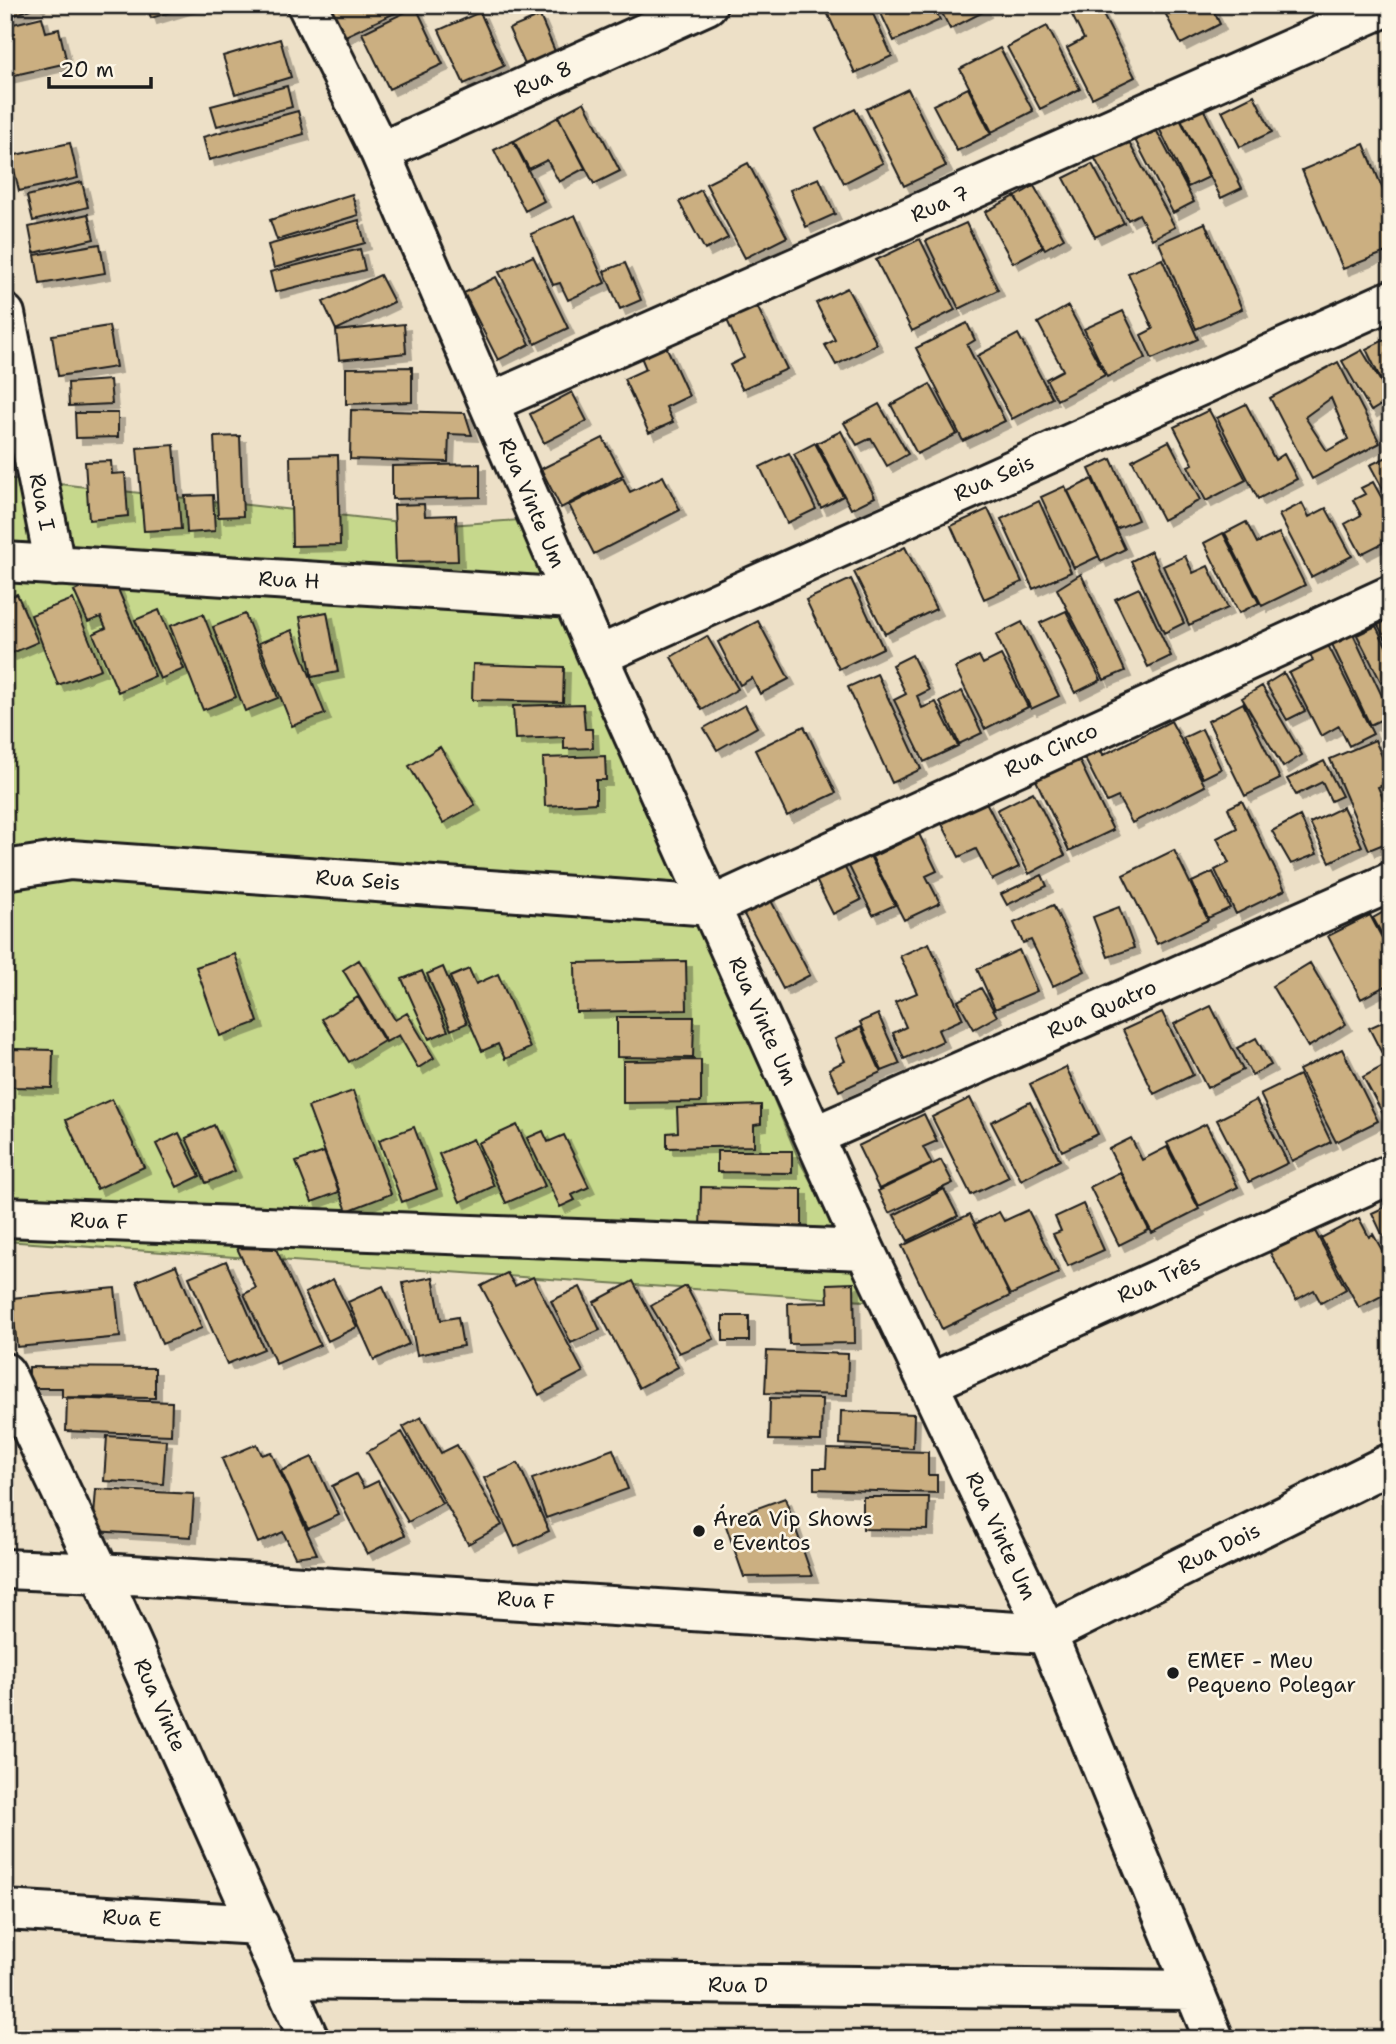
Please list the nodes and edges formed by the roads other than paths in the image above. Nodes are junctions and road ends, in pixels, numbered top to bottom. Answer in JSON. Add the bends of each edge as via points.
{"nodes":[{"id":1,"x":307,"y":5,"type":"edge"},
{"id":2,"x":707,"y":5,"type":"edge"},
{"id":3,"x":1390,"y":5,"type":"edge"},
{"id":4,"x":380,"y":152,"type":"junction"},
{"id":5,"x":1391,"y":300,"type":"edge"},
{"id":6,"x":5,"y":314,"type":"edge"},
{"id":7,"x":489,"y":403,"type":"junction"},
{"id":8,"x":5,"y":562,"type":"edge"},
{"id":9,"x":55,"y":566,"type":"junction"},
{"id":10,"x":1391,"y":595,"type":"edge"},
{"id":11,"x":573,"y":598,"type":"junction"},
{"id":12,"x":598,"y":656,"type":"junction"},
{"id":13,"x":5,"y":870,"type":"edge"},
{"id":14,"x":1391,"y":882,"type":"edge"},
{"id":15,"x":712,"y":906,"type":"junction"},
{"id":16,"x":814,"y":1136,"type":"junction"},
{"id":17,"x":1391,"y":1174,"type":"edge"},
{"id":18,"x":5,"y":1217,"type":"edge"},
{"id":19,"x":865,"y":1250,"type":"junction"},
{"id":20,"x":5,"y":1373,"type":"edge"},
{"id":21,"x":928,"y":1384,"type":"junction"},
{"id":22,"x":1391,"y":1463,"type":"edge"},
{"id":23,"x":5,"y":1569,"type":"edge"},
{"id":24,"x":100,"y":1573,"type":"junction"},
{"id":25,"x":1047,"y":1634,"type":"junction"},
{"id":26,"x":5,"y":1910,"type":"edge"},
{"id":27,"x":259,"y":1925,"type":"junction"},
{"id":28,"x":284,"y":1979,"type":"junction"},
{"id":29,"x":1192,"y":1990,"type":"junction"},
{"id":30,"x":309,"y":2039,"type":"edge"},
{"id":31,"x":1214,"y":2039,"type":"edge"}],
"edges":[{"from":1,"to":4,"type":"street","name":"Rua Vinte Um"},
{"from":2,"to":4,"type":"street","name":"Rua 8"},
{"from":3,"to":7,"type":"street","name":"Rua 7"},
{"from":4,"to":7,"type":"street","name":"Rua Vinte Um"},
{"from":5,"to":12,"type":"street","name":"Rua Seis"},
{"from":6,"to":9,"type":"street","name":"Rua I"},
{"from":7,"to":11,"type":"street","name":"Rua Vinte Um"},
{"from":8,"to":9,"type":"street","name":"Rua H"},
{"from":9,"to":11,"type":"street","name":"Rua H"},
{"from":10,"to":15,"type":"street","name":"Rua Cinco"},
{"from":11,"to":12,"type":"street","name":"Rua Vinte Um"},
{"from":12,"to":15,"type":"street","name":"Rua Vinte Um"},
{"from":13,"to":15,"type":"street","name":"Rua Seis","via":[[70,860]]},
{"from":14,"to":16,"type":"street","name":"Rua Quatro"},
{"from":15,"to":16,"type":"street","name":"Rua Vinte Um"},
{"from":16,"to":19,"type":"street","name":"Rua Vinte Um"},
{"from":17,"to":21,"type":"street","name":"Rua Três"},
{"from":18,"to":19,"type":"street","name":"Rua F"},
{"from":19,"to":21,"type":"street","name":"Rua Vinte Um"},
{"from":20,"to":24,"type":"street","name":"Rua Vinte"},
{"from":21,"to":25,"type":"street","name":"Rua Vinte Um"},
{"from":22,"to":25,"type":"street","name":"Rua Dois"},
{"from":23,"to":24,"type":"street","name":"Rua F"},
{"from":24,"to":25,"type":"street","name":"Rua F"},
{"from":24,"to":27,"type":"street","name":"Rua Vinte"},
{"from":25,"to":29,"type":"street","name":"Rua Vinte Um"},
{"from":26,"to":27,"type":"street","name":"Rua E"},
{"from":27,"to":28,"type":"street","name":"Rua Vinte"},
{"from":28,"to":29,"type":"street","name":"Rua D"},
{"from":28,"to":30,"type":"street","name":"Rua Vinte"},
{"from":29,"to":31,"type":"street","name":"Rua Vinte Um"}]}
